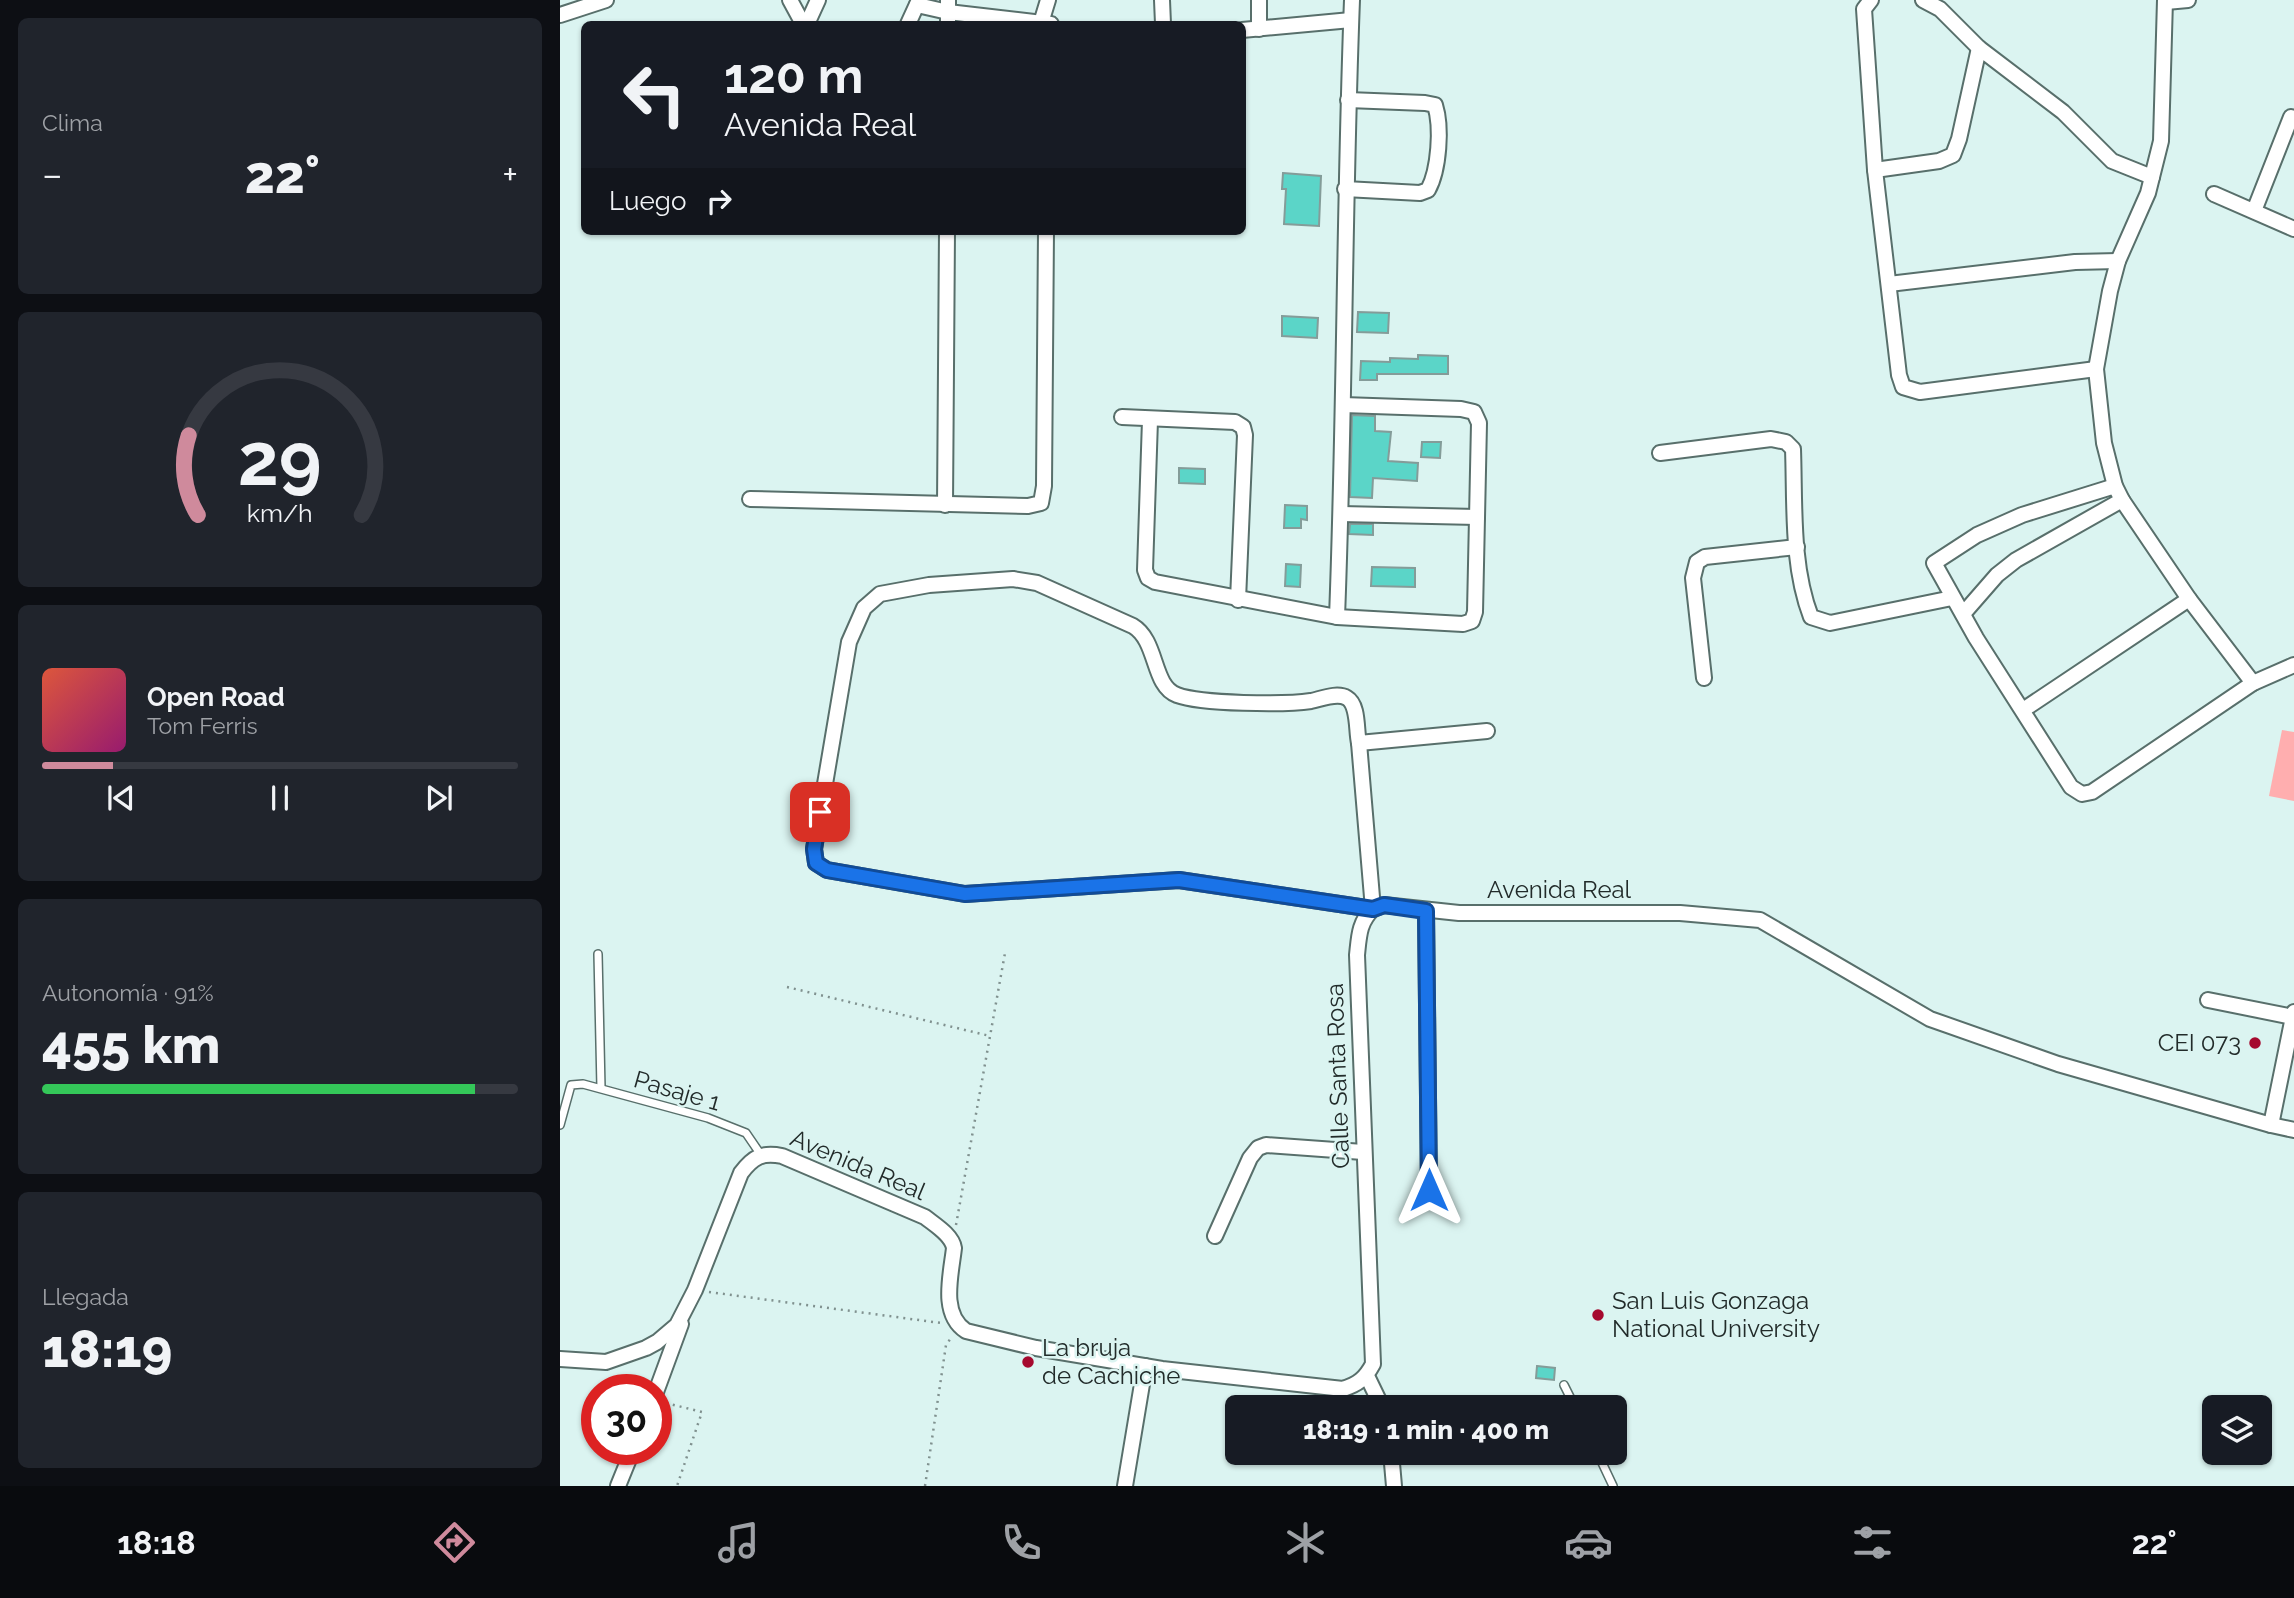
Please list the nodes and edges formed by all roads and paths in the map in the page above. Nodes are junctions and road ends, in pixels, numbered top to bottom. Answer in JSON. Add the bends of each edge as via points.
{"nodes":[{"id":1,"x":606,"y":0,"type":"edge"},
{"id":2,"x":790,"y":0,"type":"edge"},
{"id":3,"x":818,"y":0,"type":"edge"},
{"id":4,"x":1048,"y":0,"type":"edge"},
{"id":5,"x":1162,"y":0,"type":"edge"},
{"id":6,"x":1259,"y":0,"type":"edge"},
{"id":7,"x":1352,"y":0,"type":"edge"},
{"id":8,"x":1871,"y":0,"type":"edge"},
{"id":9,"x":1923,"y":0,"type":"edge"},
{"id":10,"x":2189,"y":0,"type":"edge"},
{"id":11,"x":2165,"y":1,"type":"edge"},
{"id":12,"x":918,"y":3,"type":"edge"},
{"id":13,"x":948,"y":12,"type":"edge"},
{"id":14,"x":560,"y":15,"type":"edge"},
{"id":15,"x":1351,"y":20,"type":"junction"},
{"id":16,"x":803,"y":21,"type":"edge"},
{"id":17,"x":807,"y":21,"type":"edge"},
{"id":18,"x":909,"y":21,"type":"edge"},
{"id":19,"x":1022,"y":21,"type":"edge"},
{"id":20,"x":1046,"y":21,"type":"edge"},
{"id":21,"x":1163,"y":21,"type":"edge"},
{"id":22,"x":1259,"y":29,"type":"junction"},
{"id":23,"x":1246,"y":30,"type":"edge"},
{"id":24,"x":1979,"y":48,"type":"junction"},
{"id":25,"x":1348,"y":100,"type":"junction"},
{"id":26,"x":2288,"y":116,"type":"edge"},
{"id":27,"x":1875,"y":170,"type":"junction"},
{"id":28,"x":2152,"y":177,"type":"junction"},
{"id":29,"x":1345,"y":189,"type":"junction"},
{"id":30,"x":2214,"y":194,"type":"dead end"},
{"id":31,"x":2253,"y":211,"type":"junction"},
{"id":32,"x":2294,"y":229,"type":"edge"},
{"id":33,"x":947,"y":235,"type":"edge"},
{"id":34,"x":1046,"y":235,"type":"edge"},
{"id":35,"x":2118,"y":261,"type":"junction"},
{"id":36,"x":1889,"y":284,"type":"junction"},
{"id":37,"x":2096,"y":369,"type":"junction"},
{"id":38,"x":1343,"y":405,"type":"junction"},
{"id":39,"x":1122,"y":418,"type":"dead end"},
{"id":40,"x":1150,"y":420,"type":"junction"},
{"id":41,"x":1660,"y":453,"type":"dead end"},
{"id":42,"x":2119,"y":493,"type":"junction"},
{"id":43,"x":750,"y":499,"type":"dead end"},
{"id":44,"x":945,"y":505,"type":"junction"},
{"id":45,"x":1341,"y":514,"type":"junction"},
{"id":46,"x":1477,"y":517,"type":"junction"},
{"id":47,"x":1797,"y":547,"type":"junction"},
{"id":48,"x":1952,"y":598,"type":"junction"},
{"id":49,"x":2189,"y":599,"type":"junction"},
{"id":50,"x":1238,"y":600,"type":"junction"},
{"id":51,"x":1963,"y":614,"type":"junction"},
{"id":52,"x":1337,"y":617,"type":"junction"},
{"id":53,"x":2294,"y":666,"type":"edge"},
{"id":54,"x":1704,"y":678,"type":"dead end"},
{"id":55,"x":2253,"y":683,"type":"junction"},
{"id":56,"x":2023,"y":710,"type":"junction"},
{"id":57,"x":1487,"y":732,"type":"dead end"},
{"id":58,"x":1359,"y":743,"type":"junction"},
{"id":59,"x":1373,"y":909,"type":"junction"},
{"id":60,"x":1426,"y":911,"type":"junction"},
{"id":61,"x":1005,"y":953,"type":"dead end"},
{"id":62,"x":598,"y":954,"type":"dead end"},
{"id":63,"x":787,"y":987,"type":"dead end"},
{"id":64,"x":2207,"y":1000,"type":"dead end"},
{"id":65,"x":2293,"y":1014,"type":"edge"},
{"id":66,"x":990,"y":1036,"type":"junction"},
{"id":67,"x":601,"y":1088,"type":"junction"},
{"id":68,"x":560,"y":1125,"type":"edge"},
{"id":69,"x":2271,"y":1125,"type":"junction"},
{"id":70,"x":2294,"y":1129,"type":"edge"},
{"id":71,"x":1363,"y":1152,"type":"junction"},
{"id":72,"x":761,"y":1155,"type":"junction"},
{"id":73,"x":1429,"y":1190,"type":"dead end"},
{"id":74,"x":1215,"y":1236,"type":"dead end"},
{"id":75,"x":953,"y":1242,"type":"junction"},
{"id":76,"x":695,"y":1290,"type":"junction"},
{"id":77,"x":686,"y":1309,"type":"junction"},
{"id":78,"x":958,"y":1326,"type":"junction"},
{"id":79,"x":560,"y":1359,"type":"edge"},
{"id":80,"x":1145,"y":1366,"type":"junction"},
{"id":81,"x":663,"y":1374,"type":"edge"},
{"id":82,"x":1367,"y":1376,"type":"junction"},
{"id":83,"x":1564,"y":1385,"type":"dead end"},
{"id":84,"x":1376,"y":1395,"type":"edge"},
{"id":85,"x":1569,"y":1395,"type":"edge"},
{"id":86,"x":672,"y":1405,"type":"edge"},
{"id":87,"x":627,"y":1465,"type":"edge"},
{"id":88,"x":1392,"y":1465,"type":"edge"},
{"id":89,"x":1603,"y":1465,"type":"edge"},
{"id":90,"x":618,"y":1486,"type":"edge"},
{"id":91,"x":677,"y":1486,"type":"edge"},
{"id":92,"x":925,"y":1486,"type":"edge"},
{"id":93,"x":1125,"y":1486,"type":"edge"},
{"id":94,"x":1394,"y":1486,"type":"edge"},
{"id":95,"x":1613,"y":1486,"type":"edge"}],
"edges":[{"from":1,"to":14,"type":"street"},
{"from":2,"to":16,"type":"street"},
{"from":3,"to":17,"type":"street"},
{"from":4,"to":20,"type":"street"},
{"from":5,"to":21,"type":"street"},
{"from":6,"to":22,"type":"street"},
{"from":7,"to":15,"type":"street"},
{"from":8,"to":27,"type":"street","via":[[1864,9]]},
{"from":9,"to":24,"type":"street","via":[[1940,9]]},
{"from":10,"to":11,"type":"street"},
{"from":11,"to":28,"type":"street","via":[[2161,141]]},
{"from":12,"to":13,"type":"street"},
{"from":12,"to":18,"type":"street"},
{"from":13,"to":19,"type":"street"},
{"from":15,"to":22,"type":"street"},
{"from":15,"to":25,"type":"street"},
{"from":22,"to":23,"type":"street"},
{"from":24,"to":27,"type":"street","via":[[1953,155]]},
{"from":24,"to":28,"type":"street","via":[[2063,111],[2112,161]]},
{"from":25,"to":29,"type":"street"},
{"from":25,"to":29,"type":"street","via":[[1435,105],[1436,177],[1429,190],[1419,193]]},
{"from":26,"to":31,"type":"street"},
{"from":27,"to":36,"type":"street"},
{"from":28,"to":35,"type":"street"},
{"from":29,"to":38,"type":"street"},
{"from":30,"to":31,"type":"street"},
{"from":31,"to":32,"type":"street"},
{"from":33,"to":44,"type":"street"},
{"from":34,"to":44,"type":"street","via":[[1041,503]]},
{"from":35,"to":36,"type":"street"},
{"from":35,"to":37,"type":"street"},
{"from":36,"to":37,"type":"street","via":[[1903,387],[1920,392]]},
{"from":37,"to":42,"type":"street","via":[[2104,443]]},
{"from":38,"to":45,"type":"street"},
{"from":38,"to":46,"type":"street","via":[[1474,412],[1479,423]]},
{"from":39,"to":40,"type":"street"},
{"from":40,"to":50,"type":"street","via":[[1147,578]]},
{"from":40,"to":50,"type":"street","via":[[1235,422],[1243,427]]},
{"from":41,"to":47,"type":"street","via":[[1771,439],[1786,442],[1793,449]]},
{"from":42,"to":48,"type":"street","via":[[2022,515],[1977,535],[1934,563]]},
{"from":42,"to":49,"type":"street"},
{"from":42,"to":51,"type":"street","via":[[2015,560]]},
{"from":43,"to":44,"type":"street"},
{"from":45,"to":46,"type":"street"},
{"from":45,"to":52,"type":"street"},
{"from":46,"to":52,"type":"street","via":[[1472,621]]},
{"from":47,"to":48,"type":"street","via":[[1811,617],[1830,623]]},
{"from":47,"to":54,"type":"street","via":[[1705,557],[1697,562],[1693,578]]},
{"from":48,"to":51,"type":"street"},
{"from":49,"to":55,"type":"street"},
{"from":49,"to":56,"type":"street"},
{"from":50,"to":52,"type":"street"},
{"from":51,"to":56,"type":"street"},
{"from":53,"to":55,"type":"street"},
{"from":55,"to":56,"type":"street","via":[[2092,792],[2082,794],[2071,787]]},
{"from":57,"to":58,"type":"street"},
{"from":58,"to":59,"type":"street"},
{"from":58,"to":59,"type":"street","name":"Avenida Real","via":[[1354,706],[1339,695],[1307,702],[1251,703],[1175,695],[1163,683],[1141,630],[1037,583],[1013,579],[880,594],[864,608],[849,642],[814,849],[816,863],[827,870],[965,894],[1179,880]]},
{"from":59,"to":60,"type":"street","name":"Avenida Real","via":[[1384,905]]},
{"from":59,"to":71,"type":"street","name":"Calle Santa Rosa","via":[[1360,926],[1357,955]]},
{"from":60,"to":69,"type":"street","name":"Avenida Real","via":[[1680,913],[1760,920],[1930,1019],[2057,1065]]},
{"from":60,"to":73,"type":"street"},
{"from":61,"to":66,"type":"path"},
{"from":62,"to":67,"type":"lane"},
{"from":63,"to":66,"type":"path"},
{"from":64,"to":65,"type":"street"},
{"from":65,"to":69,"type":"street"},
{"from":66,"to":75,"type":"path"},
{"from":67,"to":68,"type":"lane","name":"Pasaje 1","via":[[571,1085]]},
{"from":67,"to":72,"type":"lane","name":"Pasaje 1","via":[[746,1133]]},
{"from":69,"to":70,"type":"street","name":"Avenida Real"},
{"from":71,"to":74,"type":"street","via":[[1266,1144],[1258,1148]]},
{"from":71,"to":82,"type":"street","name":"Calle Santa Rosa","via":[[1373,1364]]},
{"from":72,"to":75,"type":"street","name":"Avenida Real","via":[[782,1156],[925,1217]]},
{"from":72,"to":76,"type":"street","name":"Avenida Real","via":[[741,1173]]},
{"from":75,"to":78,"type":"street","via":[[949,1304]]},
{"from":76,"to":77,"type":"street","name":"Avenida Real"},
{"from":76,"to":78,"type":"path"},
{"from":77,"to":79,"type":"street","name":"Avenida Real","via":[[677,1325],[636,1353],[606,1363]]},
{"from":77,"to":81,"type":"street"},
{"from":78,"to":80,"type":"street","via":[[980,1336],[1036,1348]]},
{"from":78,"to":92,"type":"path","via":[[946,1345]]},
{"from":80,"to":82,"type":"street","via":[[1343,1389]]},
{"from":80,"to":93,"type":"street"},
{"from":82,"to":84,"type":"street"},
{"from":83,"to":85,"type":"lane"},
{"from":86,"to":91,"type":"path","via":[[702,1412]]},
{"from":87,"to":90,"type":"street"},
{"from":88,"to":94,"type":"street"},
{"from":89,"to":95,"type":"lane"}]}
